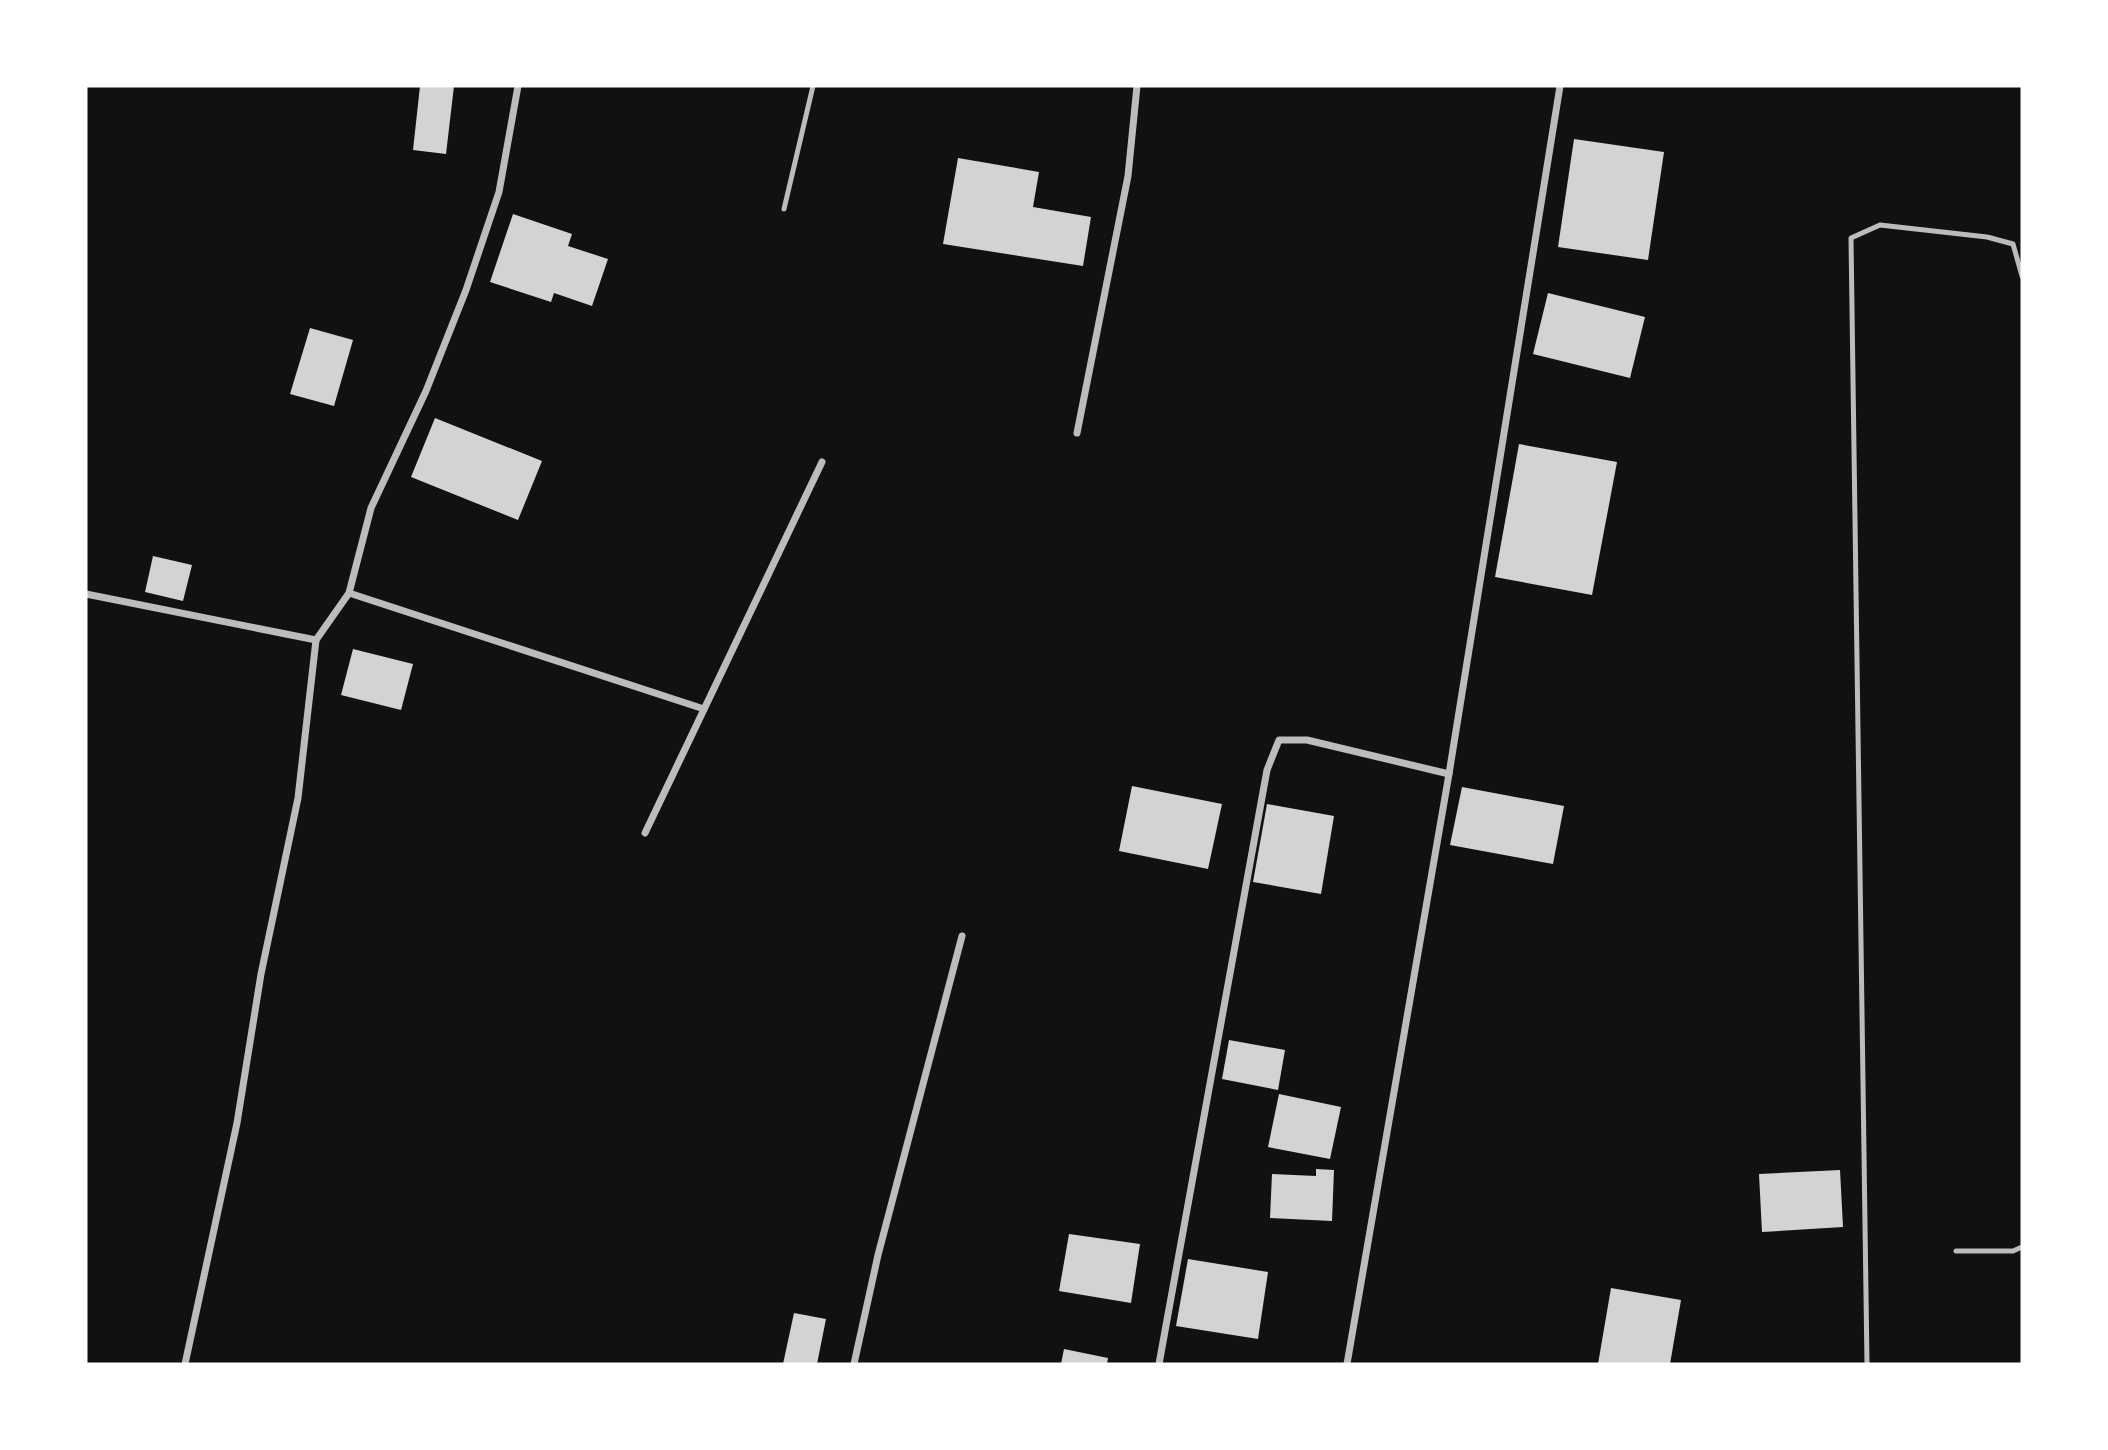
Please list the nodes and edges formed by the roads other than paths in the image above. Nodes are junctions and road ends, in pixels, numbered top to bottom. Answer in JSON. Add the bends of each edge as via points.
{"nodes":[{"id":1,"x":518,"y":86,"type":"edge"},
{"id":2,"x":813,"y":86,"type":"edge"},
{"id":3,"x":1137,"y":86,"type":"edge"},
{"id":4,"x":1560,"y":86,"type":"edge"},
{"id":5,"x":784,"y":209,"type":"dead end"},
{"id":6,"x":2022,"y":276,"type":"edge"},
{"id":7,"x":1077,"y":433,"type":"dead end"},
{"id":8,"x":822,"y":462,"type":"dead end"},
{"id":9,"x":349,"y":593,"type":"junction"},
{"id":10,"x":86,"y":594,"type":"edge"},
{"id":11,"x":316,"y":640,"type":"junction"},
{"id":12,"x":704,"y":709,"type":"junction"},
{"id":13,"x":1449,"y":774,"type":"junction"},
{"id":14,"x":645,"y":833,"type":"dead end"},
{"id":15,"x":962,"y":936,"type":"dead end"},
{"id":16,"x":2022,"y":1247,"type":"edge"},
{"id":17,"x":1956,"y":1251,"type":"dead end"},
{"id":18,"x":185,"y":1364,"type":"edge"},
{"id":19,"x":854,"y":1364,"type":"edge"},
{"id":20,"x":1159,"y":1364,"type":"edge"},
{"id":21,"x":1347,"y":1364,"type":"edge"},
{"id":22,"x":1867,"y":1364,"type":"edge"}],
"edges":[{"from":1,"to":9,"type":"street","via":[[499,192],[426,391],[371,508]]},
{"from":2,"to":5,"type":"lane"},
{"from":3,"to":7,"type":"street","via":[[1128,176]]},
{"from":4,"to":13,"type":"street"},
{"from":6,"to":22,"type":"lane","via":[[2013,244],[1987,237],[1880,225],[1851,238]]},
{"from":8,"to":12,"type":"street"},
{"from":9,"to":11,"type":"street"},
{"from":9,"to":12,"type":"street"},
{"from":10,"to":11,"type":"street"},
{"from":11,"to":18,"type":"street","via":[[298,797],[261,974],[237,1123]]},
{"from":12,"to":14,"type":"street"},
{"from":13,"to":20,"type":"street","via":[[1307,740],[1279,740],[1267,770]]},
{"from":13,"to":21,"type":"street"},
{"from":15,"to":19,"type":"street"},
{"from":16,"to":17,"type":"lane"}]}
